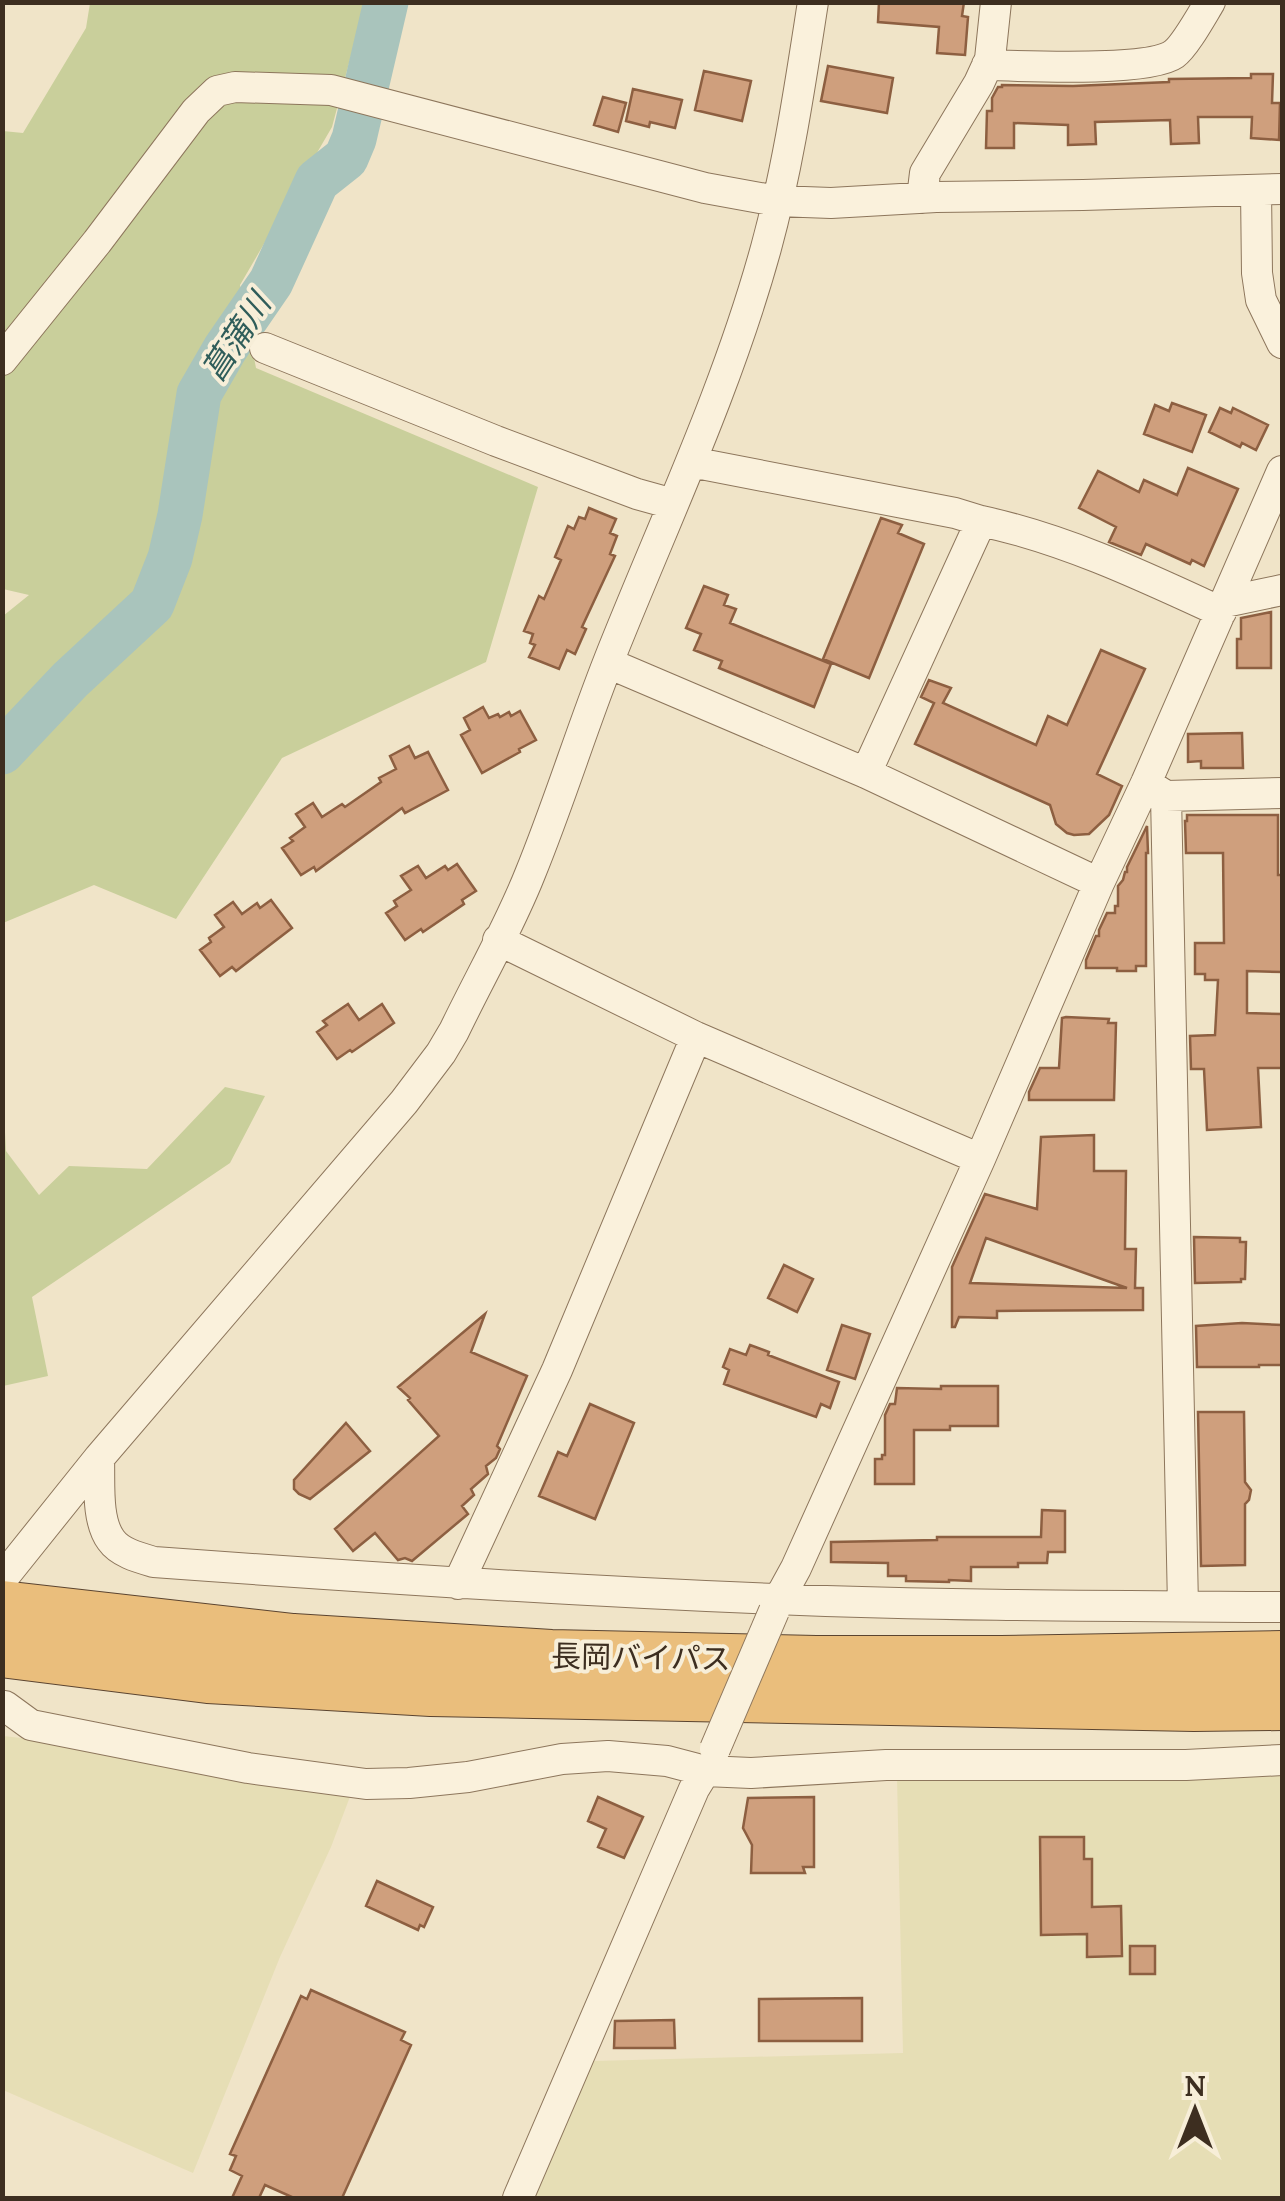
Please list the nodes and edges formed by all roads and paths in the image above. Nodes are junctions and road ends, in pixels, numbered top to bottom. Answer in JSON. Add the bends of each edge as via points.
{"nodes":[{"id":1,"x":813,"y":2,"type":"edge"},
{"id":2,"x":996,"y":2,"type":"edge"},
{"id":3,"x":1210,"y":2,"type":"edge"},
{"id":4,"x":987,"y":65,"type":"junction"},
{"id":5,"x":1270,"y":189,"type":"edge"},
{"id":6,"x":922,"y":198,"type":"junction"},
{"id":7,"x":777,"y":201,"type":"junction"},
{"id":8,"x":1282,"y":343,"type":"edge"},
{"id":9,"x":265,"y":348,"type":"dead end"},
{"id":10,"x":2,"y":360,"type":"edge"},
{"id":11,"x":691,"y":462,"type":"junction"},
{"id":12,"x":1282,"y":471,"type":"edge"},
{"id":13,"x":673,"y":504,"type":"junction"},
{"id":14,"x":981,"y":520,"type":"junction"},
{"id":15,"x":1282,"y":590,"type":"edge"},
{"id":16,"x":1223,"y":607,"type":"junction"},
{"id":17,"x":608,"y":662,"type":"junction"},
{"id":18,"x":866,"y":772,"type":"junction"},
{"id":19,"x":1156,"y":789,"type":"junction"},
{"id":20,"x":1282,"y":792,"type":"edge"},
{"id":21,"x":1098,"y":883,"type":"junction"},
{"id":22,"x":498,"y":940,"type":"junction"},
{"id":23,"x":696,"y":1037,"type":"junction"},
{"id":24,"x":980,"y":1159,"type":"junction"},
{"id":25,"x":99,"y":1458,"type":"junction"},
{"id":26,"x":2,"y":1579,"type":"edge"},
{"id":27,"x":458,"y":1584,"type":"junction"},
{"id":28,"x":776,"y":1605,"type":"junction"},
{"id":29,"x":2,"y":1606,"type":"edge"},
{"id":30,"x":1183,"y":1606,"type":"junction"},
{"id":31,"x":1282,"y":1607,"type":"edge"},
{"id":32,"x":2,"y":1652,"type":"edge"},
{"id":33,"x":1282,"y":1656,"type":"edge"},
{"id":34,"x":1282,"y":1705,"type":"edge"},
{"id":35,"x":2,"y":1707,"type":"edge"},
{"id":36,"x":710,"y":1760,"type":"junction"},
{"id":37,"x":1282,"y":1760,"type":"edge"},
{"id":38,"x":518,"y":2198,"type":"edge"}],
"edges":[{"from":1,"to":7,"type":"street"},
{"from":2,"to":4,"type":"street"},
{"from":3,"to":4,"type":"street","via":[[1174,54],[1148,64]]},
{"from":4,"to":6,"type":"street","via":[[926,173]]},
{"from":5,"to":6,"type":"street"},
{"from":5,"to":8,"type":"street","via":[[1258,273]]},
{"from":6,"to":7,"type":"street"},
{"from":7,"to":10,"type":"street","via":[[331,90],[235,87],[217,92],[196,111]]},
{"from":7,"to":11,"type":"street"},
{"from":9,"to":13,"type":"street"},
{"from":11,"to":13,"type":"street"},
{"from":11,"to":14,"type":"street"},
{"from":12,"to":16,"type":"street"},
{"from":13,"to":17,"type":"street"},
{"from":14,"to":16,"type":"street","via":[[1072,546]]},
{"from":14,"to":18,"type":"street"},
{"from":15,"to":16,"type":"street"},
{"from":16,"to":19,"type":"street"},
{"from":17,"to":18,"type":"street"},
{"from":17,"to":22,"type":"street","via":[[529,877]]},
{"from":18,"to":21,"type":"street"},
{"from":19,"to":20,"type":"street"},
{"from":19,"to":21,"type":"street"},
{"from":19,"to":30,"type":"street"},
{"from":21,"to":24,"type":"street"},
{"from":22,"to":23,"type":"street"},
{"from":22,"to":25,"type":"street","via":[[441,1054]]},
{"from":23,"to":24,"type":"street"},
{"from":23,"to":27,"type":"street","via":[[557,1370]]},
{"from":24,"to":28,"type":"street"},
{"from":25,"to":26,"type":"street"},
{"from":25,"to":27,"type":"street","via":[[105,1528],[130,1554],[154,1562]]},
{"from":27,"to":28,"type":"street"},
{"from":28,"to":30,"type":"street"},
{"from":28,"to":36,"type":"street","bridge":true},
{"from":29,"to":33,"type":"highway","name":"長岡バイパス","via":[[293,1639],[551,1656]]},
{"from":30,"to":31,"type":"street"},
{"from":32,"to":34,"type":"highway","name":"長岡バイパス","via":[[208,1678],[430,1691]]},
{"from":35,"to":36,"type":"street","via":[[31,1725],[366,1784],[468,1778],[562,1759]]},
{"from":36,"to":37,"type":"street","via":[[751,1773]]},
{"from":36,"to":38,"type":"street"}]}
